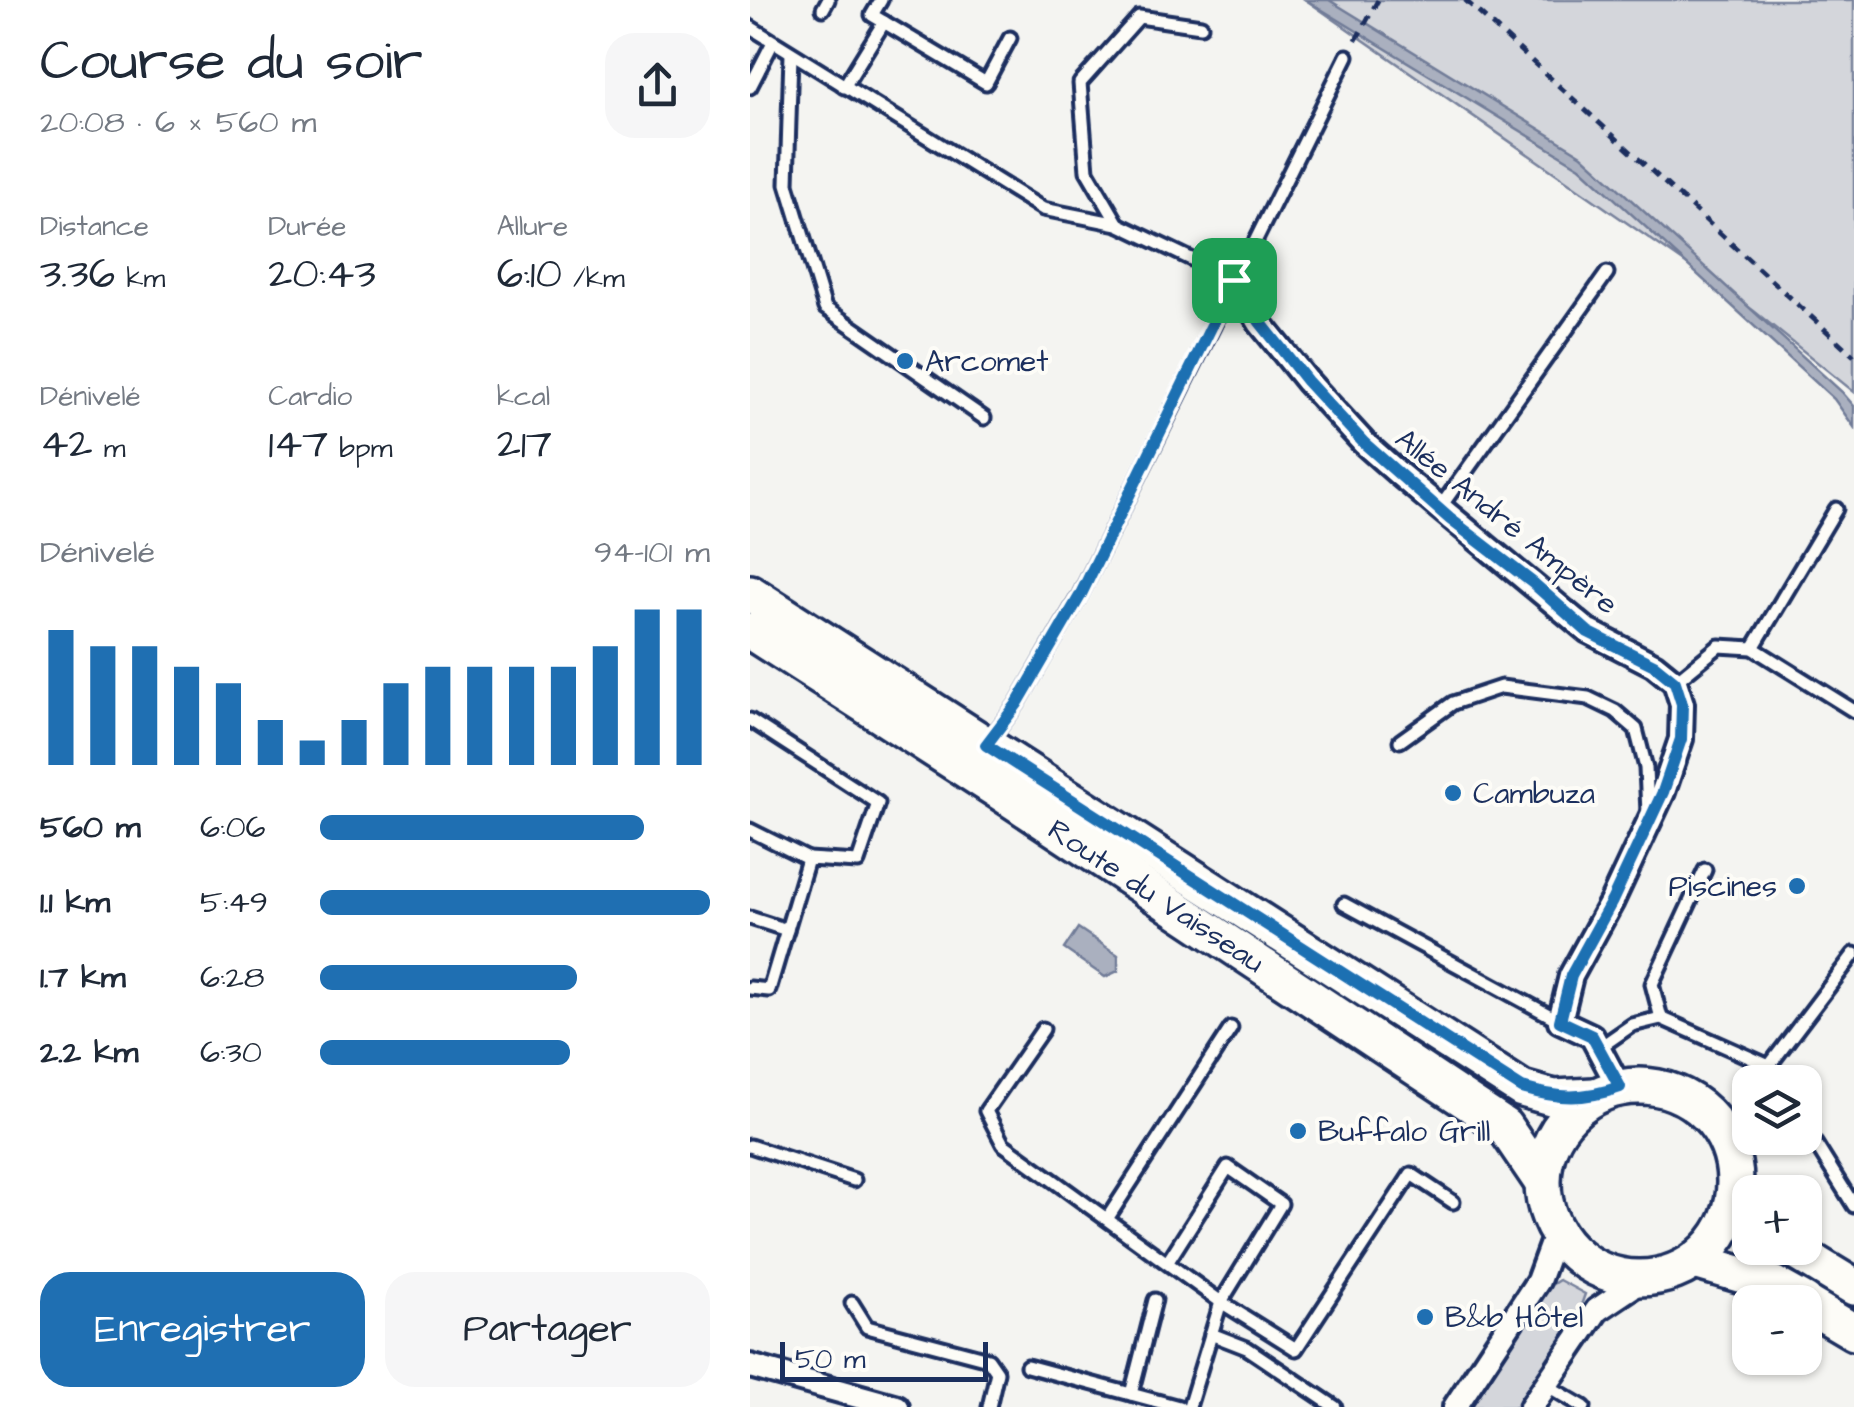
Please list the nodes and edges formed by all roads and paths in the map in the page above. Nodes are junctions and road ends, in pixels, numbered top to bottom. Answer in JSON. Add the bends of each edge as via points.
{"nodes":[{"id":1,"x":881,"y":0,"type":"edge"},
{"id":2,"x":1378,"y":0,"type":"edge"},
{"id":3,"x":1465,"y":0,"type":"edge"},
{"id":4,"x":884,"y":22,"type":"junction"},
{"id":5,"x":1201,"y":26,"type":"dead end"},
{"id":6,"x":750,"y":27,"type":"edge"},
{"id":7,"x":1010,"y":38,"type":"dead end"},
{"id":8,"x":773,"y":42,"type":"junction"},
{"id":9,"x":792,"y":54,"type":"junction"},
{"id":10,"x":1347,"y":56,"type":"joint"},
{"id":11,"x":844,"y":87,"type":"junction"},
{"id":12,"x":750,"y":88,"type":"edge"},
{"id":13,"x":1118,"y":224,"type":"junction"},
{"id":14,"x":1212,"y":269,"type":"joint"},
{"id":15,"x":1607,"y":274,"type":"dead end"},
{"id":16,"x":1234,"y":280,"type":"junction"},
{"id":17,"x":1854,"y":356,"type":"edge"},
{"id":18,"x":984,"y":418,"type":"dead end"},
{"id":19,"x":1439,"y":509,"type":"junction"},
{"id":20,"x":1836,"y":509,"type":"dead end"},
{"id":21,"x":750,"y":593,"type":"edge"},
{"id":22,"x":750,"y":631,"type":"edge"},
{"id":23,"x":1753,"y":648,"type":"junction"},
{"id":24,"x":1675,"y":682,"type":"junction"},
{"id":25,"x":1854,"y":711,"type":"edge"},
{"id":26,"x":750,"y":720,"type":"edge"},
{"id":27,"x":1400,"y":741,"type":"dead end"},
{"id":28,"x":986,"y":745,"type":"junction"},
{"id":29,"x":1648,"y":822,"type":"junction"},
{"id":30,"x":750,"y":830,"type":"edge"},
{"id":31,"x":808,"y":859,"type":"junction"},
{"id":32,"x":1705,"y":870,"type":"dead end"},
{"id":33,"x":1344,"y":904,"type":"dead end"},
{"id":34,"x":750,"y":918,"type":"edge"},
{"id":35,"x":787,"y":930,"type":"junction"},
{"id":36,"x":1854,"y":954,"type":"edge"},
{"id":37,"x":750,"y":988,"type":"edge"},
{"id":38,"x":1661,"y":1018,"type":"junction"},
{"id":39,"x":1560,"y":1021,"type":"junction"},
{"id":40,"x":1231,"y":1028,"type":"dead end"},
{"id":41,"x":1043,"y":1029,"type":"dead end"},
{"id":42,"x":1600,"y":1048,"type":"junction"},
{"id":43,"x":1767,"y":1065,"type":"edge"},
{"id":44,"x":1770,"y":1065,"type":"edge"},
{"id":45,"x":1607,"y":1092,"type":"junction"},
{"id":46,"x":750,"y":1146,"type":"edge"},
{"id":47,"x":1822,"y":1154,"type":"edge"},
{"id":48,"x":1739,"y":1175,"type":"edge"},
{"id":49,"x":854,"y":1180,"type":"dead end"},
{"id":50,"x":1542,"y":1182,"type":"junction"},
{"id":51,"x":1453,"y":1202,"type":"dead end"},
{"id":52,"x":1854,"y":1206,"type":"edge"},
{"id":53,"x":1732,"y":1207,"type":"edge"},
{"id":54,"x":1106,"y":1219,"type":"junction"},
{"id":55,"x":1556,"y":1232,"type":"junction"},
{"id":56,"x":1695,"y":1261,"type":"junction"},
{"id":57,"x":1167,"y":1263,"type":"junction"},
{"id":58,"x":1818,"y":1265,"type":"edge"},
{"id":59,"x":1645,"y":1278,"type":"junction"},
{"id":60,"x":1776,"y":1285,"type":"edge"},
{"id":61,"x":1854,"y":1287,"type":"edge"},
{"id":62,"x":1155,"y":1300,"type":"dead end"},
{"id":63,"x":1221,"y":1302,"type":"junction"},
{"id":64,"x":852,"y":1303,"type":"dead end"},
{"id":65,"x":1822,"y":1312,"type":"edge"},
{"id":66,"x":1854,"y":1332,"type":"edge"},
{"id":67,"x":1211,"y":1334,"type":"junction"},
{"id":68,"x":750,"y":1366,"type":"edge"},
{"id":69,"x":1027,"y":1366,"type":"dead end"},
{"id":70,"x":1546,"y":1385,"type":"junction"},
{"id":71,"x":1131,"y":1394,"type":"junction"},
{"id":72,"x":868,"y":1403,"type":"edge"},
{"id":73,"x":897,"y":1407,"type":"edge"},
{"id":74,"x":988,"y":1407,"type":"edge"},
{"id":75,"x":1179,"y":1407,"type":"edge"},
{"id":76,"x":1189,"y":1407,"type":"edge"},
{"id":77,"x":1335,"y":1407,"type":"edge"},
{"id":78,"x":1455,"y":1407,"type":"edge"},
{"id":79,"x":1531,"y":1407,"type":"edge"},
{"id":80,"x":1584,"y":1407,"type":"edge"}],
"edges":[{"from":1,"to":4,"type":"lane","via":[[872,14]]},
{"from":2,"to":10,"type":"path"},
{"from":3,"to":17,"type":"path"},
{"from":4,"to":7,"type":"lane","via":[[986,82]]},
{"from":4,"to":11,"type":"lane"},
{"from":5,"to":13,"type":"lane","via":[[1139,17],[1080,83],[1087,170]]},
{"from":6,"to":8,"type":"lane"},
{"from":8,"to":9,"type":"lane"},
{"from":8,"to":12,"type":"lane"},
{"from":9,"to":11,"type":"lane"},
{"from":9,"to":18,"type":"lane","via":[[786,184],[825,308]]},
{"from":10,"to":16,"type":"lane"},
{"from":11,"to":13,"type":"lane","via":[[1043,209]]},
{"from":13,"to":14,"type":"lane"},
{"from":14,"to":16,"type":"street"},
{"from":15,"to":19,"type":"lane"},
{"from":16,"to":19,"type":"street","name":"Allée André Ampère","via":[[1307,381]]},
{"from":16,"to":28,"type":"lane","via":[[1080,596]]},
{"from":19,"to":24,"type":"street","name":"Allée André Ampère","via":[[1588,632]]},
{"from":20,"to":23,"type":"lane"},
{"from":21,"to":28,"type":"main road","name":"Route du Vaisseau"},
{"from":22,"to":50,"type":"main road","name":"Route du Vaisseau","via":[[1504,1126]]},
{"from":23,"to":24,"type":"lane","via":[[1719,646]]},
{"from":23,"to":25,"type":"lane"},
{"from":24,"to":29,"type":"street","via":[[1681,739]]},
{"from":26,"to":31,"type":"lane","via":[[878,803],[858,862]]},
{"from":27,"to":29,"type":"lane","via":[[1453,703],[1501,687],[1588,698],[1636,729]]},
{"from":28,"to":45,"type":"main road","name":"Route du Vaisseau","via":[[1522,1088],[1554,1098]]},
{"from":29,"to":39,"type":"street","via":[[1571,976]]},
{"from":30,"to":31,"type":"lane"},
{"from":31,"to":35,"type":"lane"},
{"from":32,"to":38,"type":"lane","via":[[1652,984]]},
{"from":33,"to":39,"type":"lane"},
{"from":34,"to":35,"type":"lane"},
{"from":35,"to":37,"type":"lane","via":[[769,990]]},
{"from":36,"to":44,"type":"lane"},
{"from":38,"to":42,"type":"lane","via":[[1632,1025]]},
{"from":38,"to":43,"type":"lane"},
{"from":39,"to":42,"type":"street","via":[[1592,1036]]},
{"from":40,"to":54,"type":"lane"},
{"from":41,"to":54,"type":"lane","via":[[986,1112],[1003,1144]]},
{"from":42,"to":45,"type":"street"},
{"from":45,"to":48,"type":"main road","via":[[1648,1086],[1700,1106],[1719,1127]]},
{"from":45,"to":50,"type":"main road","via":[[1573,1111],[1556,1131]]},
{"from":46,"to":49,"type":"lane"},
{"from":47,"to":52,"type":"lane"},
{"from":50,"to":55,"type":"main road"},
{"from":51,"to":63,"type":"lane","via":[[1411,1174],[1296,1349]]},
{"from":53,"to":56,"type":"main road","via":[[1712,1246]]},
{"from":54,"to":57,"type":"lane"},
{"from":55,"to":59,"type":"main road","via":[[1594,1268]]},
{"from":55,"to":78,"type":"street","via":[[1538,1281]]},
{"from":56,"to":59,"type":"main road"},
{"from":56,"to":60,"type":"main road"},
{"from":57,"to":63,"type":"lane"},
{"from":57,"to":63,"type":"lane","via":[[1228,1168],[1281,1204]]},
{"from":58,"to":61,"type":"main road"},
{"from":59,"to":70,"type":"street","via":[[1597,1310]]},
{"from":62,"to":71,"type":"lane"},
{"from":63,"to":67,"type":"lane"},
{"from":64,"to":74,"type":"lane","via":[[867,1327],[988,1359],[997,1372]]},
{"from":65,"to":66,"type":"main road"},
{"from":67,"to":76,"type":"lane"},
{"from":67,"to":77,"type":"lane","via":[[1247,1348]]},
{"from":68,"to":72,"type":"street"},
{"from":69,"to":71,"type":"lane"},
{"from":70,"to":79,"type":"street"},
{"from":70,"to":80,"type":"lane"},
{"from":71,"to":75,"type":"lane"},
{"from":72,"to":73,"type":"street"}]}
